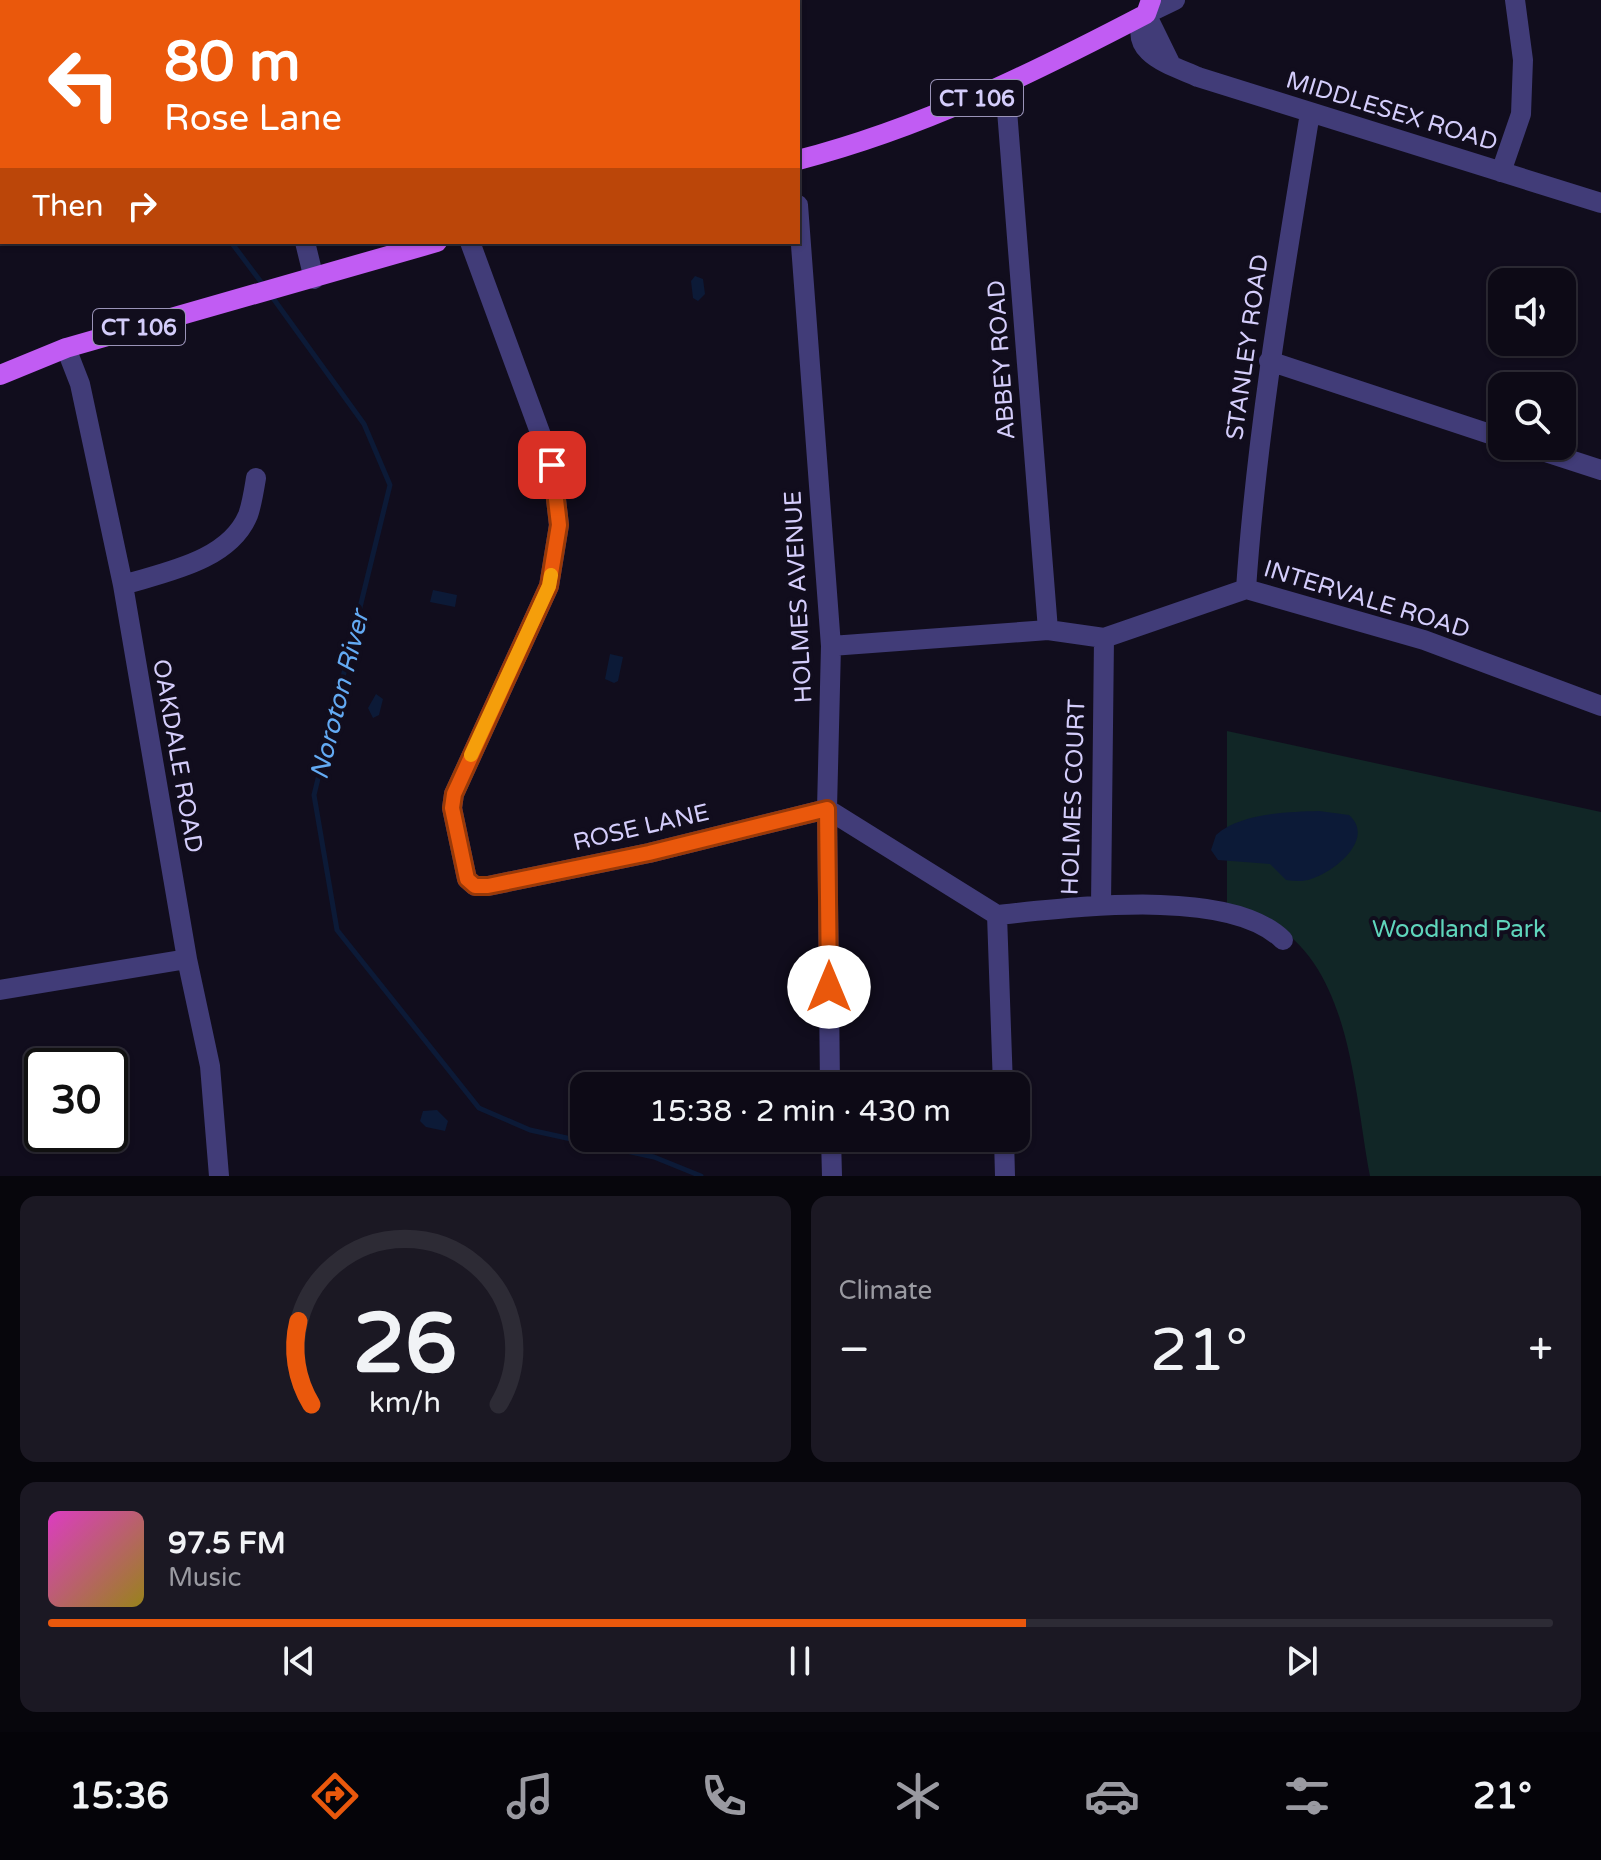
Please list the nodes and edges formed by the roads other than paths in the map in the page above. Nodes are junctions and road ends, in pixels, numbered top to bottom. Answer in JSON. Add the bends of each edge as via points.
{"nodes":[{"id":1,"x":1175,"y":0,"type":"edge"},
{"id":2,"x":1515,"y":0,"type":"edge"},
{"id":3,"x":1149,"y":7,"type":"edge"},
{"id":4,"x":1005,"y":85,"type":"junction"},
{"id":5,"x":1310,"y":113,"type":"junction"},
{"id":6,"x":800,"y":159,"type":"edge"},
{"id":7,"x":1501,"y":172,"type":"junction"},
{"id":8,"x":1601,"y":203,"type":"edge"},
{"id":9,"x":800,"y":232,"type":"edge"},
{"id":10,"x":305,"y":244,"type":"edge"},
{"id":11,"x":430,"y":244,"type":"edge"},
{"id":12,"x":471,"y":244,"type":"edge"},
{"id":13,"x":306,"y":281,"type":"junction"},
{"id":14,"x":66,"y":348,"type":"junction"},
{"id":15,"x":1269,"y":361,"type":"junction"},
{"id":16,"x":0,"y":375,"type":"edge"},
{"id":17,"x":1488,"y":433,"type":"edge"},
{"id":18,"x":1570,"y":460,"type":"edge"},
{"id":19,"x":1601,"y":470,"type":"edge"},
{"id":20,"x":256,"y":478,"type":"dead end"},
{"id":21,"x":123,"y":585,"type":"junction"},
{"id":22,"x":1246,"y":589,"type":"junction"},
{"id":23,"x":1048,"y":630,"type":"junction"},
{"id":24,"x":1104,"y":638,"type":"junction"},
{"id":25,"x":831,"y":646,"type":"junction"},
{"id":26,"x":1601,"y":706,"type":"edge"},
{"id":27,"x":827,"y":809,"type":"junction"},
{"id":28,"x":1101,"y":905,"type":"junction"},
{"id":29,"x":997,"y":915,"type":"junction"},
{"id":30,"x":1283,"y":940,"type":"dead end"},
{"id":31,"x":187,"y":959,"type":"junction"},
{"id":32,"x":0,"y":990,"type":"edge"},
{"id":33,"x":830,"y":1072,"type":"edge"},
{"id":34,"x":1003,"y":1072,"type":"edge"},
{"id":35,"x":831,"y":1152,"type":"edge"},
{"id":36,"x":1004,"y":1152,"type":"edge"},
{"id":37,"x":219,"y":1176,"type":"edge"},
{"id":38,"x":832,"y":1176,"type":"edge"},
{"id":39,"x":1005,"y":1176,"type":"edge"}],
"edges":[{"from":1,"to":3,"type":"street"},
{"from":2,"to":7,"type":"street","via":[[1523,60],[1521,114]]},
{"from":3,"to":4,"type":"main road","number":"CT 106"},
{"from":3,"to":5,"type":"street","name":"MIDDLESEX ROAD","via":[[1170,63],[1217,85]]},
{"from":4,"to":6,"type":"main road","number":"CT 106","via":[[905,128]]},
{"from":4,"to":23,"type":"street","name":"ABBEY ROAD"},
{"from":5,"to":7,"type":"street","name":"MIDDLESEX ROAD"},
{"from":5,"to":15,"type":"street","name":"STANLEY ROAD"},
{"from":7,"to":8,"type":"street","name":"MIDDLESEX ROAD"},
{"from":9,"to":25,"type":"street","name":"HOLMES AVENUE"},
{"from":10,"to":13,"type":"street"},
{"from":11,"to":13,"type":"main road","number":"CT 106"},
{"from":12,"to":27,"type":"street","name":"ROSE LANE","via":[[552,465],[559,525],[549,586],[454,794],[452,808],[467,879],[475,886],[488,886]]},
{"from":13,"to":14,"type":"main road","number":"CT 106"},
{"from":14,"to":16,"type":"main road","number":"CT 106"},
{"from":14,"to":21,"type":"street","name":"OAKDALE ROAD","via":[[80,384]]},
{"from":15,"to":17,"type":"street"},
{"from":15,"to":22,"type":"street","name":"STANLEY ROAD"},
{"from":18,"to":19,"type":"street"},
{"from":20,"to":21,"type":"street","via":[[247,517],[230,539],[189,565]]},
{"from":21,"to":31,"type":"street","name":"OAKDALE ROAD"},
{"from":22,"to":24,"type":"street","name":"INTERVALE ROAD"},
{"from":22,"to":26,"type":"street","name":"INTERVALE ROAD","via":[[1424,640]]},
{"from":23,"to":24,"type":"street","name":"INTERVALE ROAD"},
{"from":23,"to":25,"type":"street","name":"INTERVALE ROAD"},
{"from":24,"to":28,"type":"street","name":"HOLMES COURT"},
{"from":25,"to":27,"type":"street","name":"HOLMES AVENUE"},
{"from":27,"to":29,"type":"street"},
{"from":27,"to":33,"type":"street","name":"HOLMES AVENUE"},
{"from":28,"to":29,"type":"street","name":"HOLMES COURT"},
{"from":28,"to":30,"type":"street","via":[[1174,906],[1235,915],[1270,927]]},
{"from":29,"to":34,"type":"street"},
{"from":31,"to":32,"type":"street"},
{"from":31,"to":37,"type":"street","name":"OAKDALE ROAD","via":[[210,1066]]},
{"from":35,"to":38,"type":"street"},
{"from":36,"to":39,"type":"street"}]}
